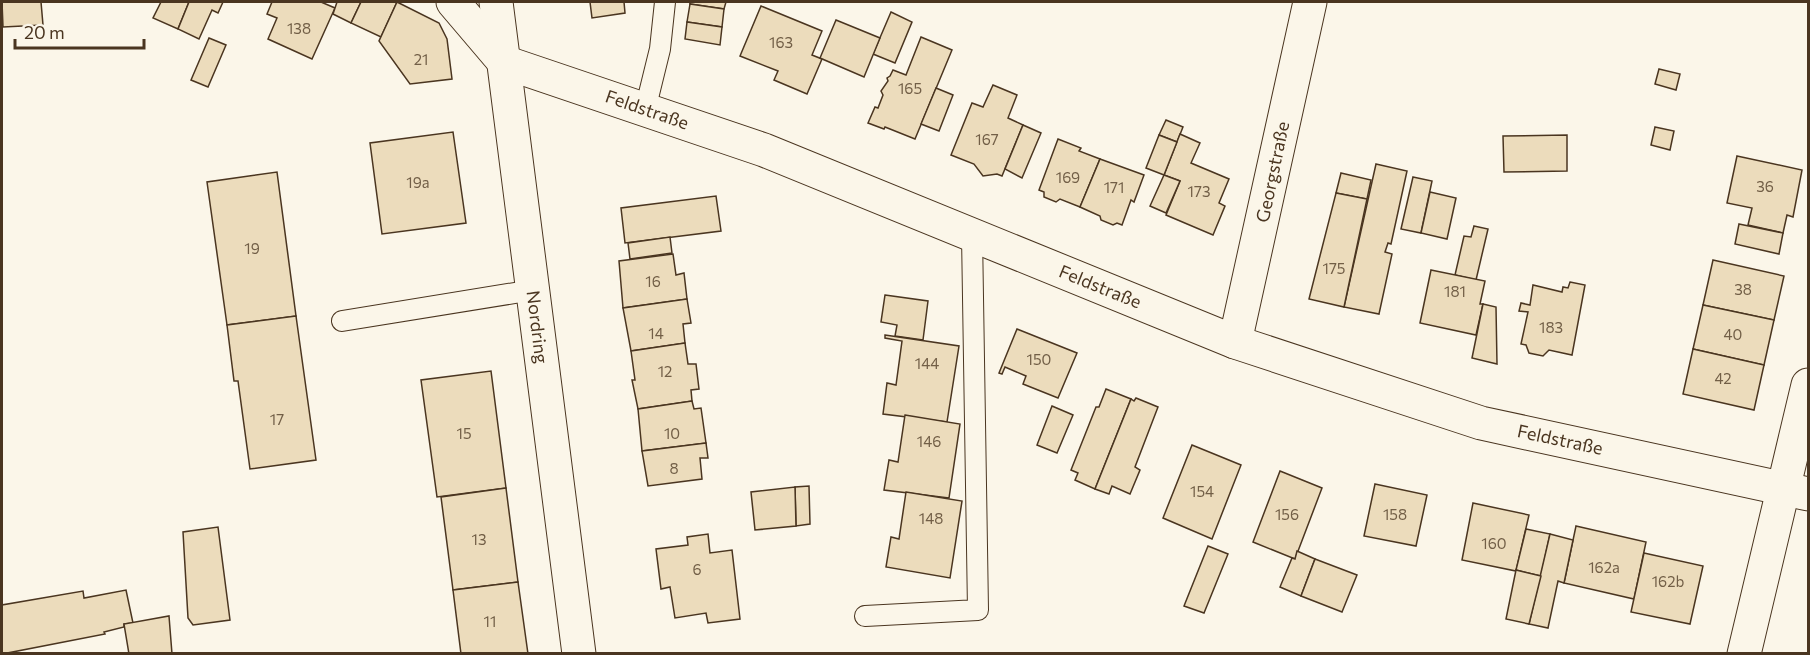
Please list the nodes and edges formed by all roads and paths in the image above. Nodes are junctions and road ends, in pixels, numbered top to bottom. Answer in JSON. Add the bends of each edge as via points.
{"nodes":[{"id":1,"x":453,"y":2,"type":"edge"},
{"id":2,"x":496,"y":2,"type":"edge"},
{"id":3,"x":665,"y":2,"type":"edge"},
{"id":4,"x":1310,"y":2,"type":"edge"},
{"id":5,"x":504,"y":62,"type":"junction"},
{"id":6,"x":645,"y":110,"type":"junction"},
{"id":7,"x":972,"y":235,"type":"junction"},
{"id":8,"x":533,"y":290,"type":"junction"},
{"id":9,"x":342,"y":321,"type":"dead end"},
{"id":10,"x":1235,"y":342,"type":"junction"},
{"id":11,"x":1809,"y":385,"type":"edge"},
{"id":12,"x":1796,"y":492,"type":"edge"},
{"id":13,"x":865,"y":616,"type":"dead end"},
{"id":14,"x":579,"y":654,"type":"edge"},
{"id":15,"x":1744,"y":654,"type":"edge"}],
"edges":[{"from":1,"to":5,"type":"street"},
{"from":2,"to":5,"type":"street","name":"Nordring"},
{"from":3,"to":6,"type":"lane","via":[[660,48]]},
{"from":4,"to":10,"type":"street","name":"Georgstraße"},
{"from":5,"to":6,"type":"street","name":"Feldstraße"},
{"from":5,"to":8,"type":"street","name":"Nordring"},
{"from":6,"to":7,"type":"street","name":"Feldstraße","via":[[764,150]]},
{"from":7,"to":10,"type":"street","name":"Feldstraße"},
{"from":7,"to":13,"type":"lane","via":[[978,610]]},
{"from":8,"to":9,"type":"lane"},
{"from":8,"to":14,"type":"street","name":"Nordring"},
{"from":10,"to":12,"type":"street","name":"Feldstraße","via":[[1481,423]]},
{"from":11,"to":12,"type":"street"},
{"from":12,"to":15,"type":"street"}]}
